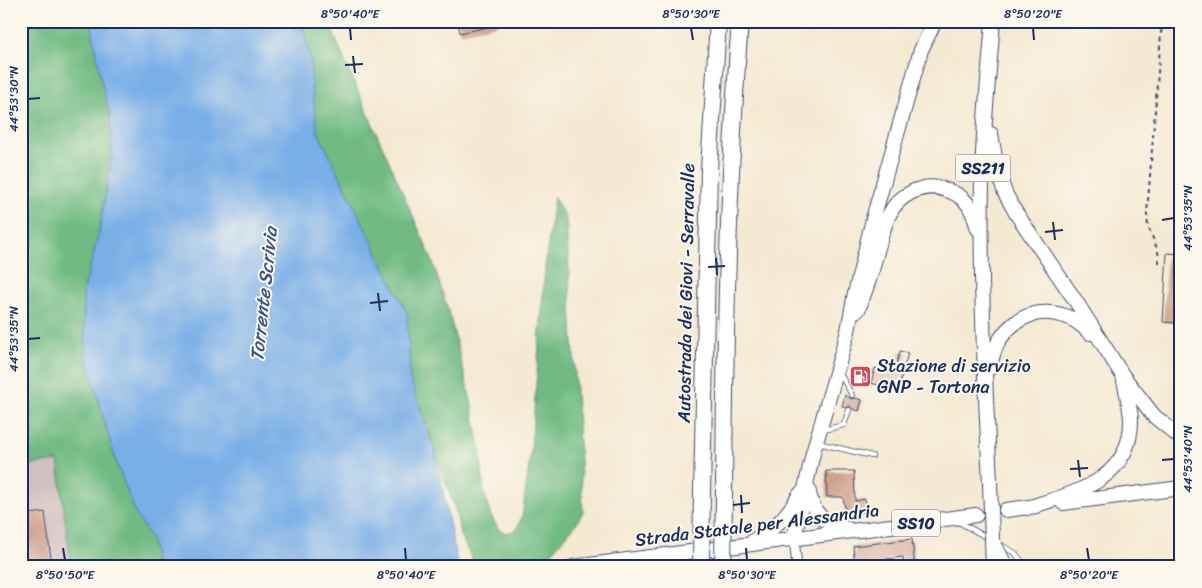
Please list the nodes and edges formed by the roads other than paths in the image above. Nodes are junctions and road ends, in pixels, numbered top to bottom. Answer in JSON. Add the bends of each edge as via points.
{"nodes":[{"id":1,"x":718,"y":21,"type":"edge"},
{"id":2,"x":740,"y":21,"type":"edge"},
{"id":3,"x":935,"y":21,"type":"edge"},
{"id":4,"x":993,"y":21,"type":"edge"},
{"id":5,"x":987,"y":96,"type":"junction"},
{"id":6,"x":981,"y":240,"type":"junction"},
{"id":7,"x":848,"y":331,"type":"junction"},
{"id":8,"x":1100,"y":341,"type":"junction"},
{"id":9,"x":837,"y":368,"type":"junction"},
{"id":10,"x":1123,"y":376,"type":"junction"},
{"id":11,"x":852,"y":395,"type":"dead end"},
{"id":12,"x":986,"y":406,"type":"junction"},
{"id":13,"x":849,"y":410,"type":"dead end"},
{"id":14,"x":818,"y":437,"type":"junction"},
{"id":15,"x":1181,"y":438,"type":"edge"},
{"id":16,"x":872,"y":456,"type":"dead end"},
{"id":17,"x":807,"y":482,"type":"junction"},
{"id":18,"x":1181,"y":488,"type":"edge"},
{"id":19,"x":1114,"y":497,"type":"junction"},
{"id":20,"x":1181,"y":497,"type":"edge"},
{"id":21,"x":1027,"y":508,"type":"junction"},
{"id":22,"x":1006,"y":510,"type":"dead end"},
{"id":23,"x":976,"y":515,"type":"dead end"},
{"id":24,"x":951,"y":518,"type":"junction"},
{"id":25,"x":857,"y":531,"type":"junction"},
{"id":26,"x":794,"y":538,"type":"junction"},
{"id":27,"x":992,"y":538,"type":"junction"},
{"id":28,"x":747,"y":544,"type":"junction"},
{"id":29,"x":660,"y":562,"type":"edge"},
{"id":30,"x":573,"y":567,"type":"edge"},
{"id":31,"x":701,"y":567,"type":"edge"},
{"id":32,"x":723,"y":567,"type":"edge"},
{"id":33,"x":797,"y":567,"type":"edge"},
{"id":34,"x":984,"y":567,"type":"edge"},
{"id":35,"x":993,"y":567,"type":"edge"},
{"id":36,"x":1006,"y":567,"type":"edge"},
{"id":37,"x":1026,"y":567,"type":"edge"}],
"edges":[{"from":1,"to":31,"type":"highway","name":"Autostrada dei Giovi - Serravalle","bridge":true,"via":[[709,170]]},
{"from":2,"to":32,"type":"highway","bridge":true,"via":[[730,182]]},
{"from":3,"to":7,"type":"main road","via":[[921,50],[873,219]]},
{"from":4,"to":5,"type":"main road","number":"SS211"},
{"from":5,"to":6,"type":"main road","number":"SS211"},
{"from":5,"to":8,"type":"main road","via":[[992,145],[1005,194]]},
{"from":6,"to":7,"type":"main road","via":[[971,208],[955,192],[937,187],[908,193],[889,213],[868,285]]},
{"from":6,"to":12,"type":"main road","number":"SS211"},
{"from":7,"to":9,"type":"main road"},
{"from":8,"to":10,"type":"main road"},
{"from":8,"to":12,"type":"main road","via":[[1064,316],[1035,314],[1021,319],[1000,338],[994,350]]},
{"from":9,"to":11,"type":"lane"},
{"from":9,"to":14,"type":"main road"},
{"from":10,"to":15,"type":"main road","via":[[1154,416]]},
{"from":10,"to":21,"type":"main road","via":[[1131,419],[1130,434],[1118,462],[1096,483]]},
{"from":12,"to":27,"type":"main road","number":"SS211","bridge":true},
{"from":13,"to":14,"type":"lane","via":[[844,426]]},
{"from":14,"to":16,"type":"lane"},
{"from":14,"to":17,"type":"main road"},
{"from":17,"to":25,"type":"main road","via":[[812,506],[821,519]]},
{"from":17,"to":26,"type":"main road"},
{"from":17,"to":28,"type":"main road","via":[[780,523]]},
{"from":18,"to":19,"type":"main road"},
{"from":19,"to":20,"type":"main road"},
{"from":19,"to":21,"type":"main road"},
{"from":21,"to":22,"type":"main road"},
{"from":23,"to":24,"type":"main road","name":"Strada Statale per Alessandria","number":"SS10"},
{"from":24,"to":25,"type":"main road","name":"Strada Statale per Alessandria","number":"SS10"},
{"from":24,"to":37,"type":"lane","via":[[1015,553]]},
{"from":25,"to":26,"type":"main road","name":"Strada Statale per Alessandria"},
{"from":26,"to":28,"type":"main road","name":"Strada Statale per Alessandria"},
{"from":26,"to":33,"type":"street"},
{"from":27,"to":34,"type":"main road","bridge":true},
{"from":27,"to":35,"type":"main road","number":"SS211","bridge":true},
{"from":27,"to":36,"type":"main road","bridge":true},
{"from":28,"to":29,"type":"main road","name":"Strada Statale per Alessandria","via":[[692,552]]},
{"from":29,"to":30,"type":"main road","name":"Strada Statale per Alessandria"}]}
